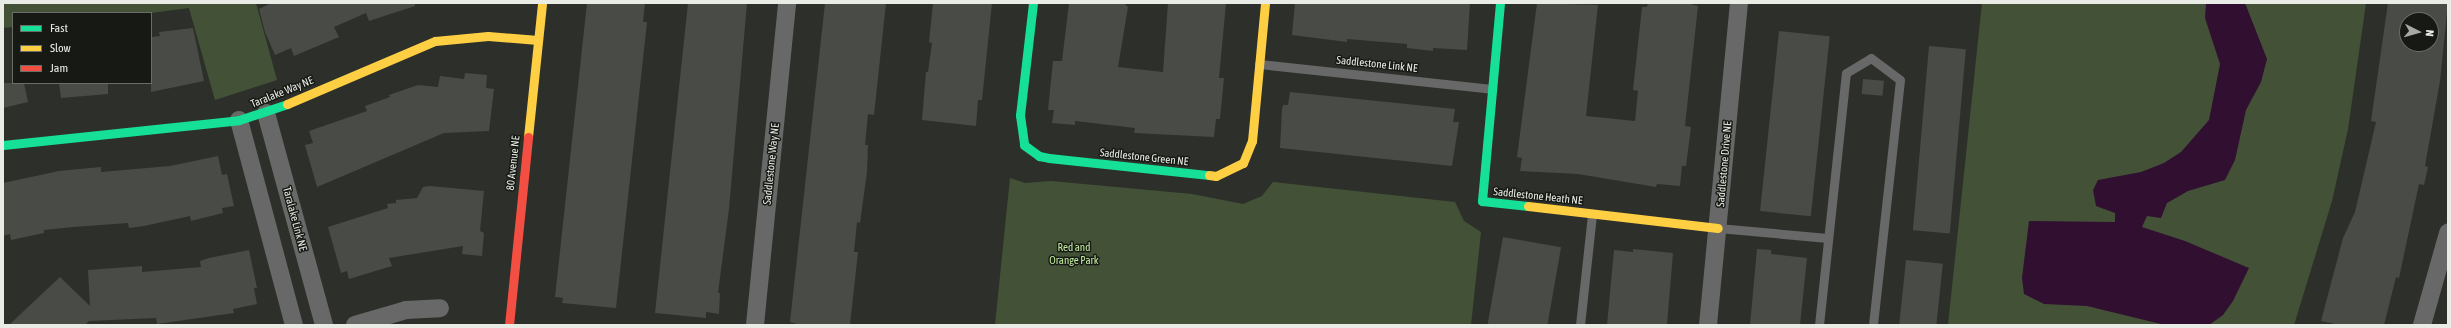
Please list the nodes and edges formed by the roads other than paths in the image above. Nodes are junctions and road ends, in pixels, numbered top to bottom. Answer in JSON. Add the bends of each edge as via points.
{"nodes":[{"id":1,"x":542,"y":3,"type":"edge"},
{"id":2,"x":787,"y":3,"type":"edge"},
{"id":3,"x":1032,"y":3,"type":"edge"},
{"id":4,"x":1265,"y":3,"type":"edge"},
{"id":5,"x":1500,"y":3,"type":"edge"},
{"id":6,"x":1739,"y":3,"type":"edge"},
{"id":7,"x":538,"y":40,"type":"junction"},
{"id":8,"x":1259,"y":64,"type":"junction"},
{"id":9,"x":1492,"y":89,"type":"junction"},
{"id":10,"x":266,"y":113,"type":"junction"},
{"id":11,"x":239,"y":120,"type":"junction"},
{"id":12,"x":3,"y":145,"type":"edge"},
{"id":13,"x":1592,"y":214,"type":"junction"},
{"id":14,"x":1718,"y":228,"type":"junction"},
{"id":15,"x":2448,"y":233,"type":"edge"},
{"id":16,"x":1828,"y":238,"type":"junction"},
{"id":17,"x":440,"y":308,"type":"dead end"},
{"id":18,"x":294,"y":325,"type":"edge"},
{"id":19,"x":324,"y":325,"type":"edge"},
{"id":20,"x":354,"y":325,"type":"edge"},
{"id":21,"x":509,"y":325,"type":"edge"},
{"id":22,"x":755,"y":325,"type":"edge"},
{"id":23,"x":1580,"y":325,"type":"edge"},
{"id":24,"x":1708,"y":325,"type":"edge"},
{"id":25,"x":1819,"y":325,"type":"edge"},
{"id":26,"x":1873,"y":325,"type":"edge"},
{"id":27,"x":2422,"y":325,"type":"edge"}],
"edges":[{"from":1,"to":7,"type":"street","name":"80 Avenue NE"},
{"from":2,"to":22,"type":"street","name":"Saddlestone Way NE"},
{"from":3,"to":8,"type":"street","name":"Saddlestone Green NE","via":[[1020,129],[1024,145],[1039,156],[1206,176],[1227,173],[1243,163],[1252,141]]},
{"from":4,"to":8,"type":"street","name":"Saddlestone Green NE"},
{"from":5,"to":9,"type":"street","name":"Saddlestone Heath NE"},
{"from":6,"to":14,"type":"street","name":"Saddlestone Drive NE"},
{"from":7,"to":10,"type":"street","name":"Taralake Way NE","via":[[488,36],[435,41]]},
{"from":7,"to":21,"type":"street","name":"80 Avenue NE"},
{"from":8,"to":9,"type":"lane","name":"Saddlestone Link NE"},
{"from":9,"to":13,"type":"street","name":"Saddlestone Heath NE","via":[[1482,201]]},
{"from":10,"to":11,"type":"street","name":"Taralake Way NE"},
{"from":10,"to":19,"type":"street","name":"Taralake Link NE"},
{"from":11,"to":12,"type":"street","name":"Taralake Way NE","via":[[110,136]]},
{"from":11,"to":18,"type":"street"},
{"from":13,"to":14,"type":"street","name":"Saddlestone Heath NE"},
{"from":13,"to":23,"type":"lane"},
{"from":14,"to":16,"type":"lane"},
{"from":14,"to":24,"type":"street","name":"Saddlestone Drive NE"},
{"from":15,"to":27,"type":"street"},
{"from":16,"to":25,"type":"lane"},
{"from":16,"to":26,"type":"lane","via":[[1846,73],[1871,58],[1900,80]]},
{"from":17,"to":20,"type":"street","via":[[406,310]]}]}
